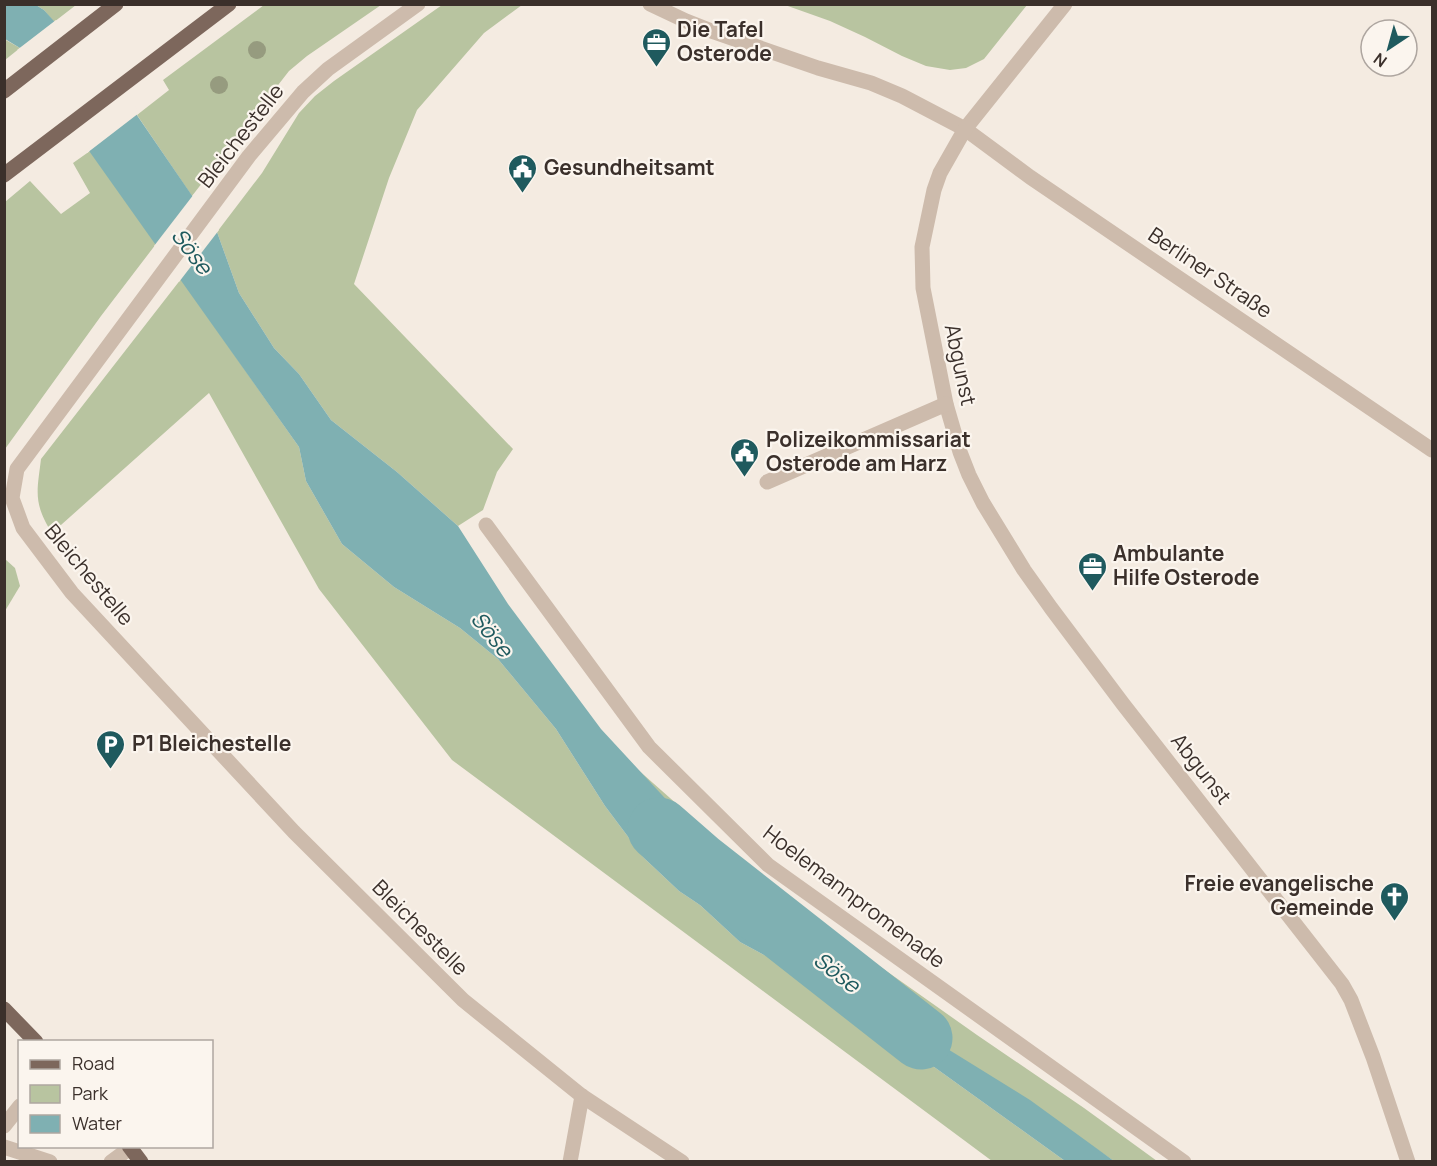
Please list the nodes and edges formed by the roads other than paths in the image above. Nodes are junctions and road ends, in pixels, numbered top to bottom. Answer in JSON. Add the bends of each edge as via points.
{"nodes":[{"id":1,"x":116,"y":4,"type":"edge"},
{"id":2,"x":229,"y":4,"type":"edge"},
{"id":3,"x":418,"y":4,"type":"edge"},
{"id":4,"x":650,"y":4,"type":"edge"},
{"id":5,"x":1065,"y":4,"type":"edge"},
{"id":6,"x":4,"y":91,"type":"edge"},
{"id":7,"x":964,"y":129,"type":"junction"},
{"id":8,"x":11,"y":170,"type":"edge"},
{"id":9,"x":946,"y":404,"type":"junction"},
{"id":10,"x":1432,"y":450,"type":"edge"},
{"id":11,"x":767,"y":482,"type":"dead end"},
{"id":12,"x":486,"y":525,"type":"dead end"},
{"id":13,"x":4,"y":1009,"type":"edge"},
{"id":14,"x":35,"y":1040,"type":"edge"},
{"id":15,"x":582,"y":1096,"type":"junction"},
{"id":16,"x":18,"y":1108,"type":"edge"},
{"id":17,"x":4,"y":1125,"type":"edge"},
{"id":18,"x":4,"y":1147,"type":"edge"},
{"id":19,"x":128,"y":1148,"type":"edge"},
{"id":20,"x":130,"y":1148,"type":"edge"},
{"id":21,"x":50,"y":1161,"type":"edge"},
{"id":22,"x":111,"y":1161,"type":"edge"},
{"id":23,"x":141,"y":1161,"type":"edge"},
{"id":24,"x":570,"y":1161,"type":"edge"},
{"id":25,"x":682,"y":1161,"type":"edge"},
{"id":26,"x":1184,"y":1161,"type":"edge"},
{"id":27,"x":1408,"y":1161,"type":"edge"}],
"edges":[{"from":1,"to":6,"type":"main road"},
{"from":2,"to":8,"type":"main road"},
{"from":3,"to":15,"type":"street","name":"Bleichestelle","via":[[313,81],[249,156],[17,469],[12,498],[23,528],[72,593],[294,832],[463,1000]]},
{"from":4,"to":7,"type":"street","via":[[714,32],[871,83]]},
{"from":5,"to":7,"type":"street","name":"Abgunst"},
{"from":7,"to":9,"type":"street","name":"Abgunst","via":[[934,190],[922,247],[923,288]]},
{"from":7,"to":10,"type":"street","name":"Berliner Straße"},
{"from":9,"to":11,"type":"street"},
{"from":9,"to":27,"type":"street","name":"Abgunst","via":[[969,475],[1024,570],[1123,704],[1342,984],[1373,1057]]},
{"from":12,"to":26,"type":"street","name":"Hoelemannpromenade","via":[[649,747],[768,865]]},
{"from":13,"to":14,"type":"main road"},
{"from":15,"to":24,"type":"street"},
{"from":15,"to":25,"type":"street","name":"Bleichestelle"},
{"from":16,"to":17,"type":"street"},
{"from":18,"to":21,"type":"street"},
{"from":19,"to":22,"type":"street"},
{"from":20,"to":23,"type":"main road"}]}
